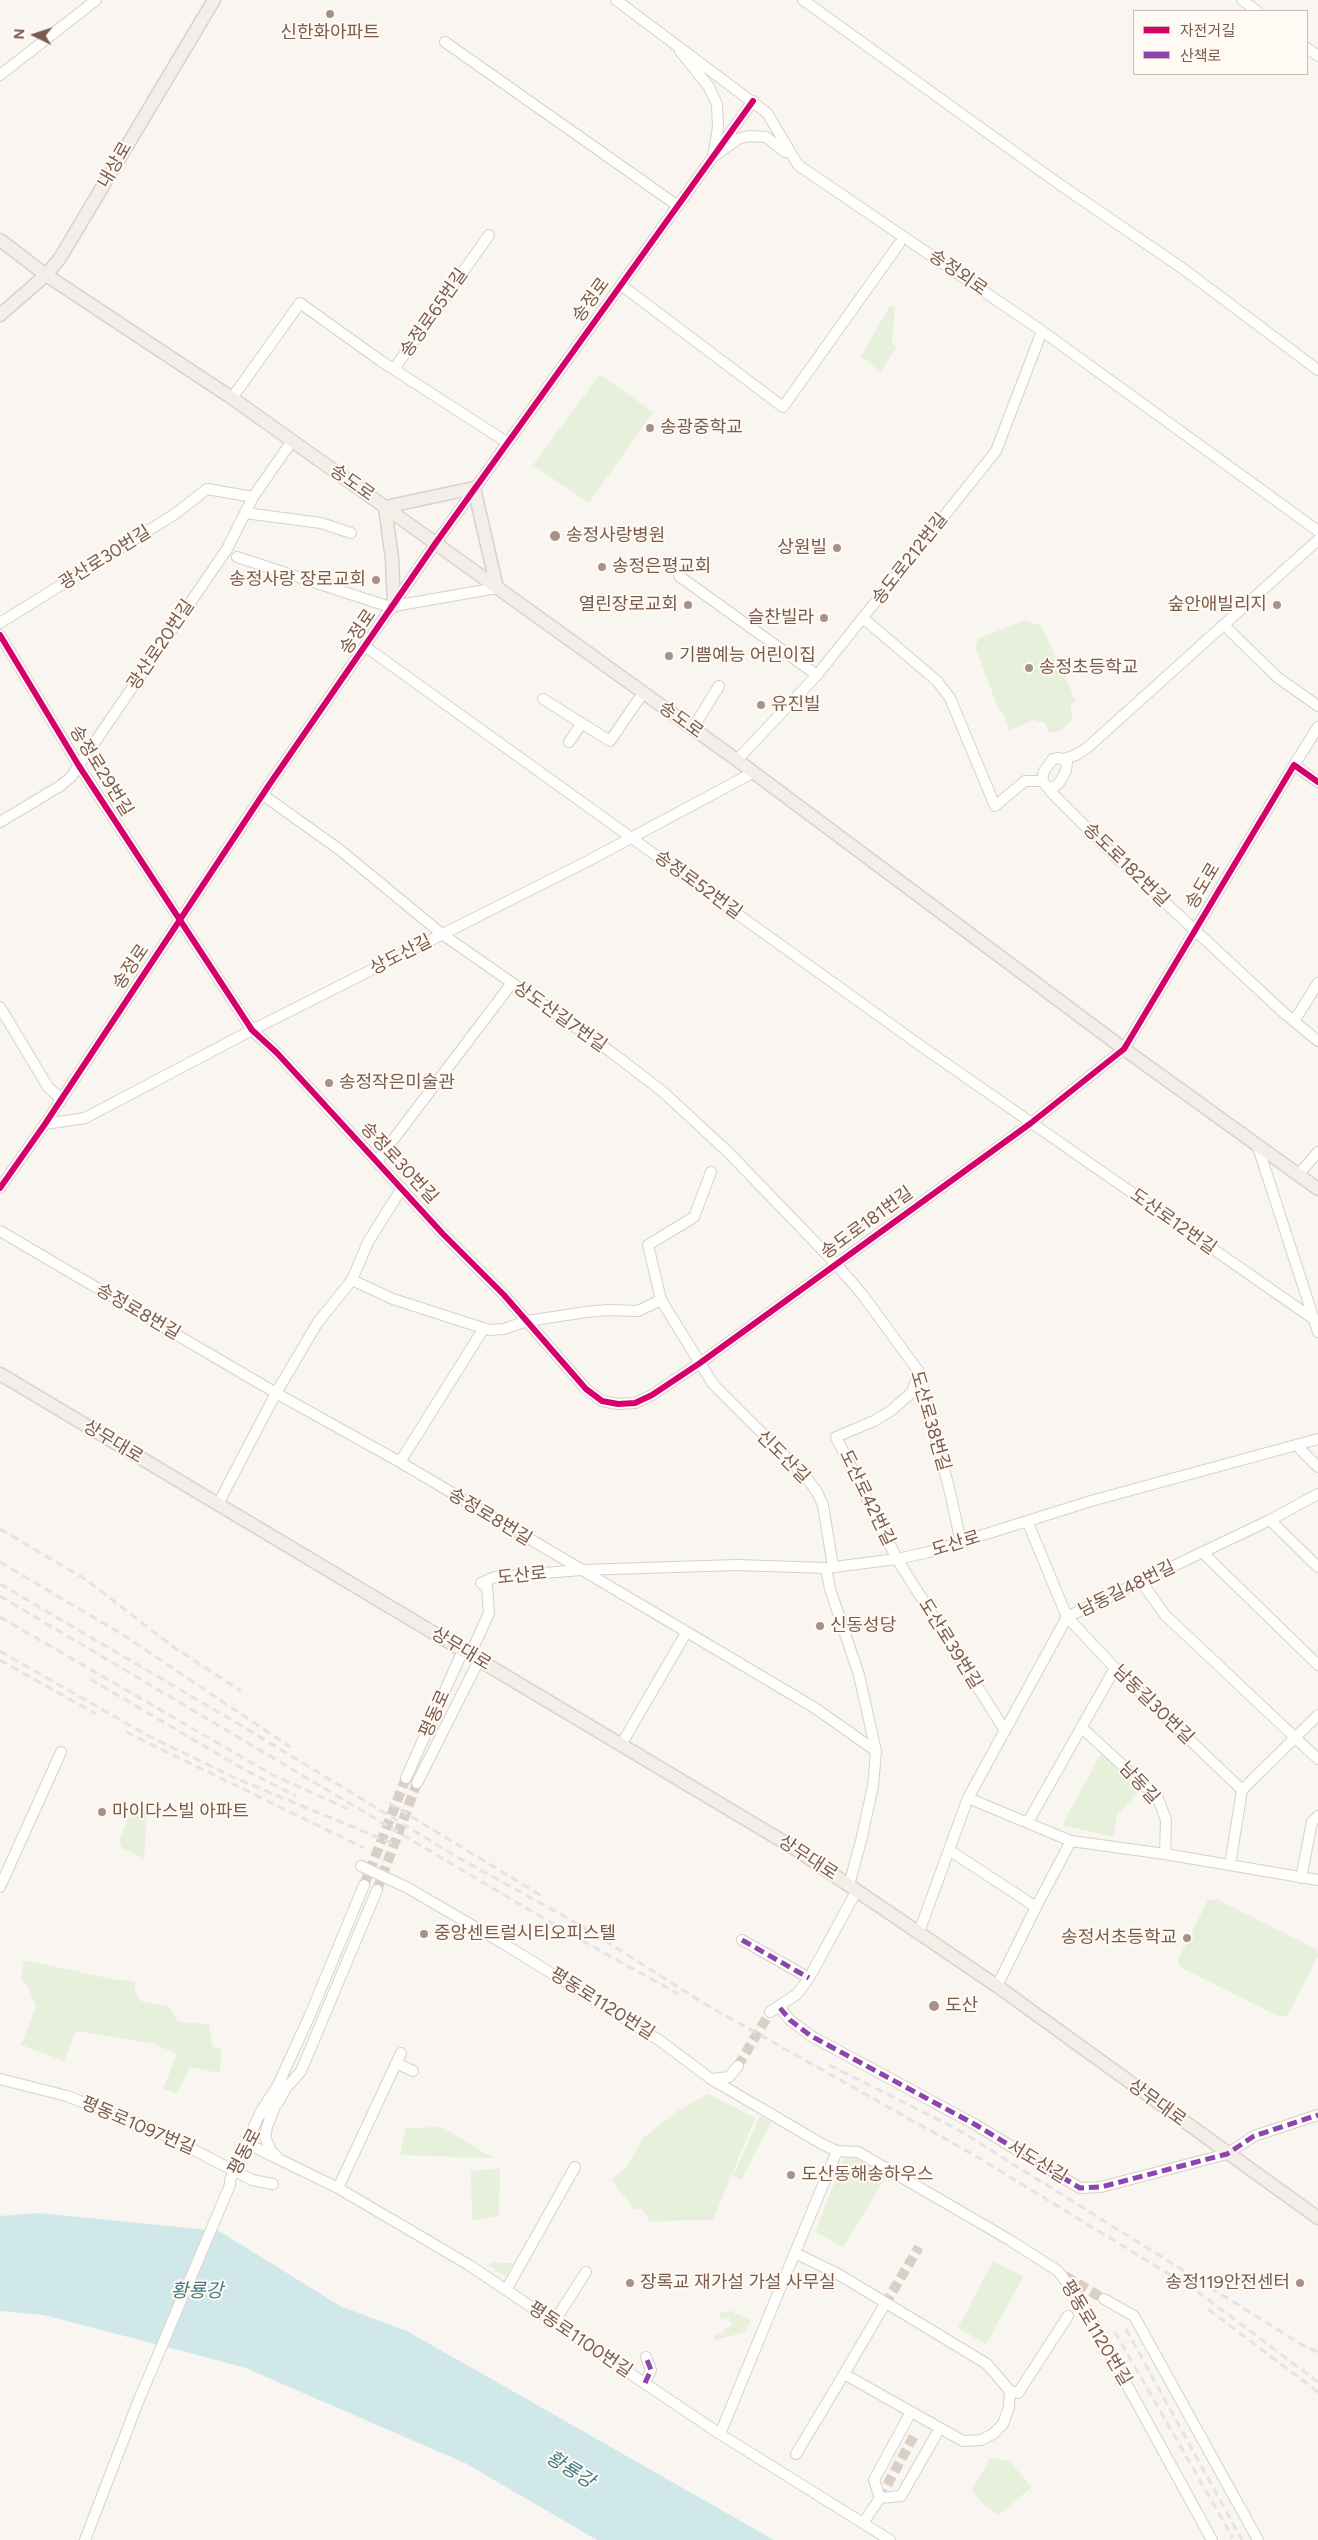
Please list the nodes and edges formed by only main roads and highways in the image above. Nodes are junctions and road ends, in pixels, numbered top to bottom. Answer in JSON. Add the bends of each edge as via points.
{"nodes":[{"id":1,"x":214,"y":0,"type":"edge"},
{"id":2,"x":0,"y":240,"type":"edge"},
{"id":3,"x":46,"y":275,"type":"junction"},
{"id":4,"x":0,"y":315,"type":"edge"},
{"id":5,"x":385,"y":507,"type":"junction"},
{"id":6,"x":497,"y":588,"type":"junction"},
{"id":7,"x":393,"y":607,"type":"road end"},
{"id":8,"x":1318,"y":1190,"type":"edge"},
{"id":9,"x":0,"y":1374,"type":"edge"},
{"id":10,"x":1318,"y":2218,"type":"edge"}],
"edges":[{"from":1,"to":3,"type":"main road","name":"내상로","via":[[60,258]]},
{"from":2,"to":3,"type":"main road","name":"송도로"},
{"from":3,"to":4,"type":"main road","name":"내상로"},
{"from":3,"to":5,"type":"main road","name":"송도로","via":[[232,398]]},
{"from":5,"to":6,"type":"main road","name":"송도로"},
{"from":5,"to":6,"type":"main road","via":[[474,488]]},
{"from":5,"to":7,"type":"main road","via":[[392,559]]},
{"from":6,"to":8,"type":"main road","name":"송도로","via":[[754,772]]},
{"from":9,"to":10,"type":"main road","name":"상무대로","via":[[794,1848],[997,1986]]}]}
